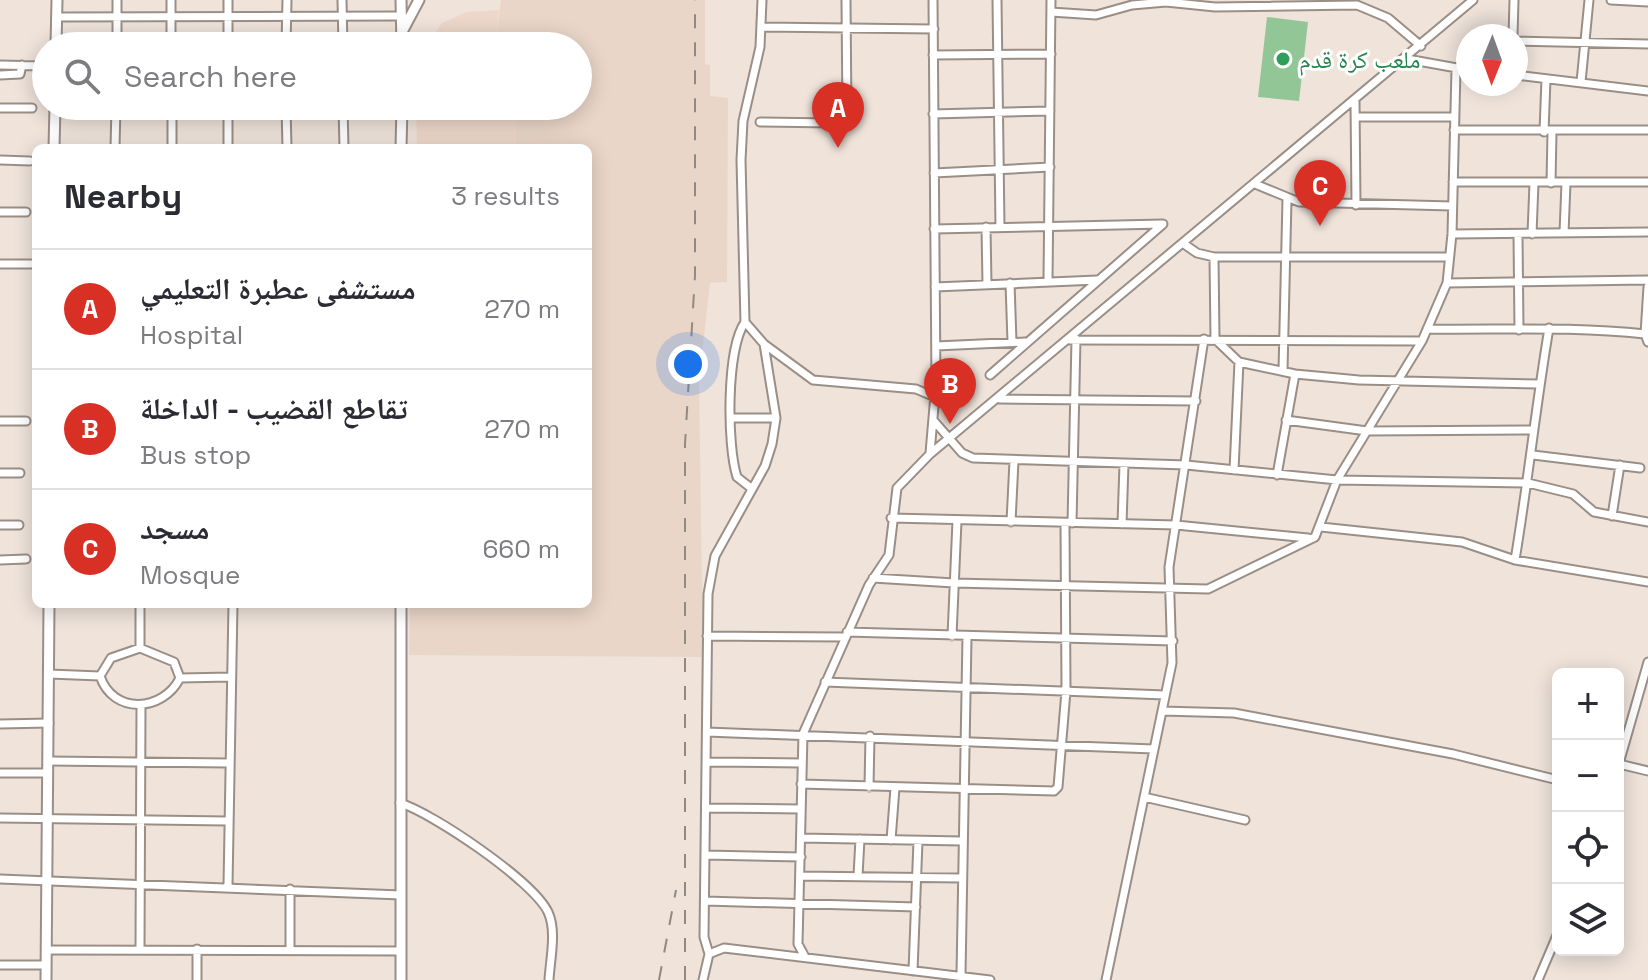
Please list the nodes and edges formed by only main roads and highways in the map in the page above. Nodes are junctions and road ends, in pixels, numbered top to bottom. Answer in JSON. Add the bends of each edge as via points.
{"nodes":[{"id":1,"x":57,"y":0,"type":"edge"},
{"id":2,"x":401,"y":0,"type":"edge"},
{"id":3,"x":419,"y":0,"type":"edge"},
{"id":4,"x":56,"y":32,"type":"edge"},
{"id":5,"x":402,"y":32,"type":"edge"},
{"id":6,"x":403,"y":32,"type":"edge"},
{"id":7,"x":55,"y":120,"type":"edge"},
{"id":8,"x":402,"y":120,"type":"edge"},
{"id":9,"x":54,"y":144,"type":"edge"},
{"id":10,"x":401,"y":144,"type":"edge"},
{"id":11,"x":49,"y":608,"type":"edge"},
{"id":12,"x":401,"y":608,"type":"edge"},
{"id":13,"x":46,"y":980,"type":"edge"},
{"id":14,"x":401,"y":980,"type":"edge"}],
"edges":[{"from":1,"to":4,"type":"main road"},
{"from":2,"to":5,"type":"main road"},
{"from":3,"to":6,"type":"main road"},
{"from":7,"to":9,"type":"main road"},
{"from":8,"to":10,"type":"main road"},
{"from":11,"to":13,"type":"main road"},
{"from":12,"to":14,"type":"main road"}]}
